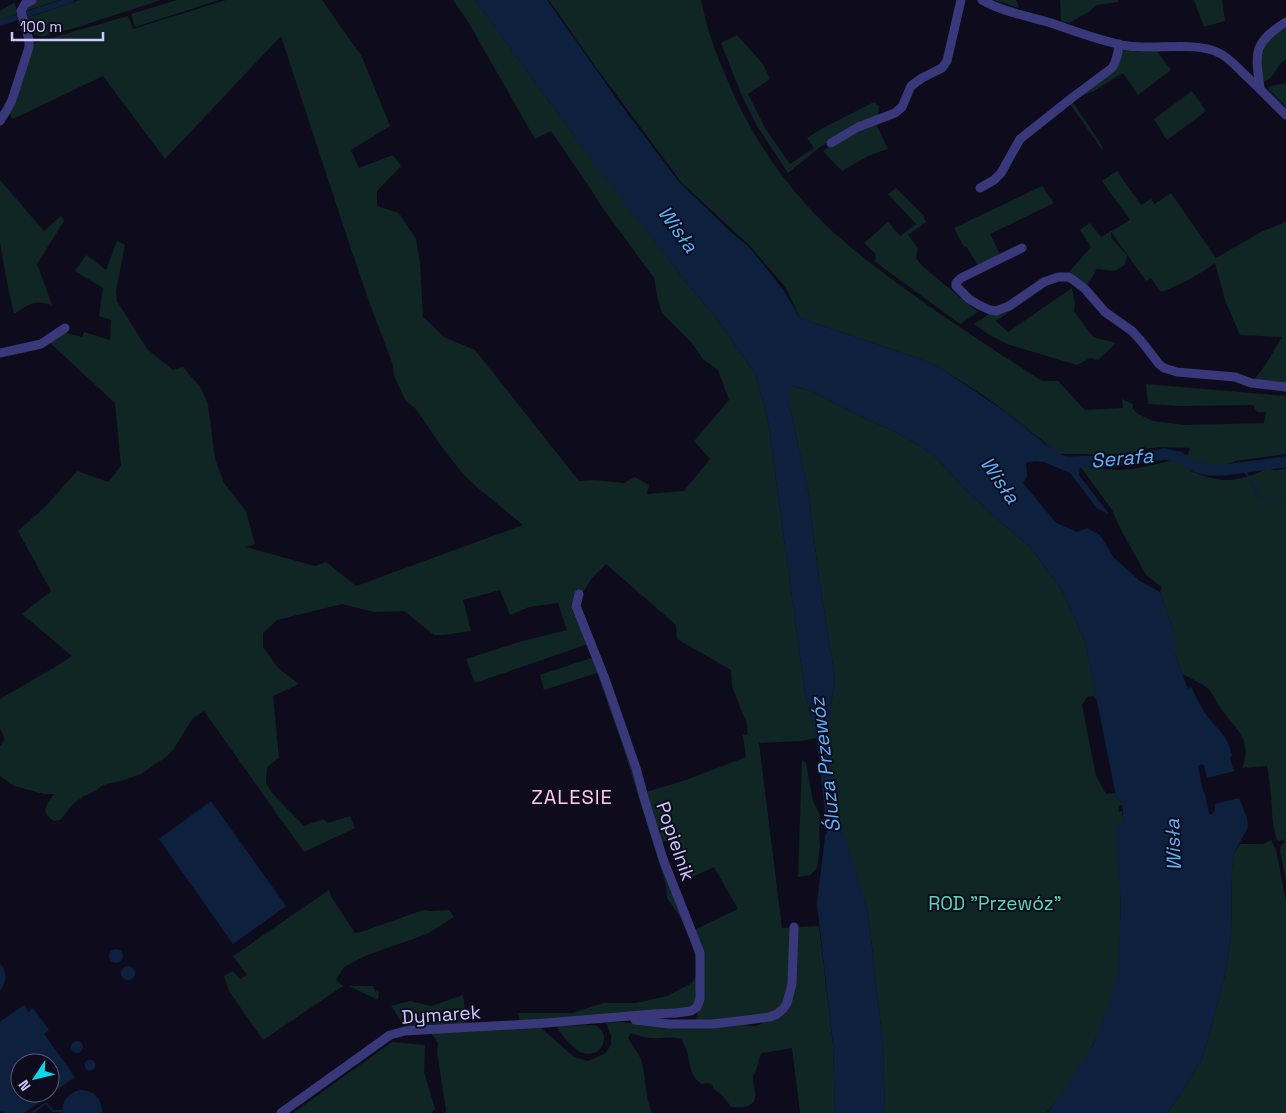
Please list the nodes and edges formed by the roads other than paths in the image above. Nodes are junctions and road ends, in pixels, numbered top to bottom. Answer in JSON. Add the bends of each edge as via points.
{"nodes":[{"id":1,"x":32,"y":0,"type":"edge"},
{"id":2,"x":961,"y":0,"type":"edge"},
{"id":3,"x":982,"y":0,"type":"edge"},
{"id":4,"x":1286,"y":22,"type":"edge"},
{"id":5,"x":1119,"y":44,"type":"junction"},
{"id":6,"x":1260,"y":88,"type":"junction"},
{"id":7,"x":1286,"y":115,"type":"edge"},
{"id":8,"x":0,"y":121,"type":"edge"},
{"id":9,"x":831,"y":143,"type":"dead end"},
{"id":10,"x":980,"y":188,"type":"dead end"},
{"id":11,"x":1022,"y":248,"type":"dead end"},
{"id":12,"x":65,"y":328,"type":"dead end"},
{"id":13,"x":0,"y":353,"type":"edge"},
{"id":14,"x":1286,"y":387,"type":"edge"},
{"id":15,"x":579,"y":594,"type":"dead end"},
{"id":16,"x":794,"y":927,"type":"dead end"},
{"id":17,"x":613,"y":1018,"type":"junction"},
{"id":18,"x":600,"y":1019,"type":"joint"},
{"id":19,"x":281,"y":1113,"type":"edge"}],
"edges":[{"from":1,"to":8,"type":"street","via":[[25,4],[22,16],[29,40],[26,55],[12,100]]},
{"from":2,"to":9,"type":"street","via":[[944,67],[912,86],[902,107],[895,113],[858,127]]},
{"from":3,"to":5,"type":"street"},
{"from":4,"to":6,"type":"street","via":[[1269,33],[1259,48]]},
{"from":5,"to":6,"type":"street","via":[[1214,50]]},
{"from":5,"to":10,"type":"street","via":[[1112,68],[1020,139],[1001,173]]},
{"from":6,"to":7,"type":"street"},
{"from":11,"to":14,"type":"street","via":[[961,278],[956,286],[969,299],[996,311],[1044,282],[1068,277],[1085,289],[1105,312],[1132,331],[1164,368]]},
{"from":12,"to":13,"type":"street","via":[[41,344]]},
{"from":15,"to":17,"type":"street","name":"Popielnik","via":[[576,606],[636,768],[663,859],[700,953],[700,999],[697,1007],[691,1011]]},
{"from":16,"to":17,"type":"street","via":[[792,984],[787,1003],[777,1014],[712,1024],[670,1024]]},
{"from":17,"to":18,"type":"street","name":"Popielnik"},
{"from":18,"to":19,"type":"street","name":"Dymarek","via":[[405,1031],[390,1035]]}]}
